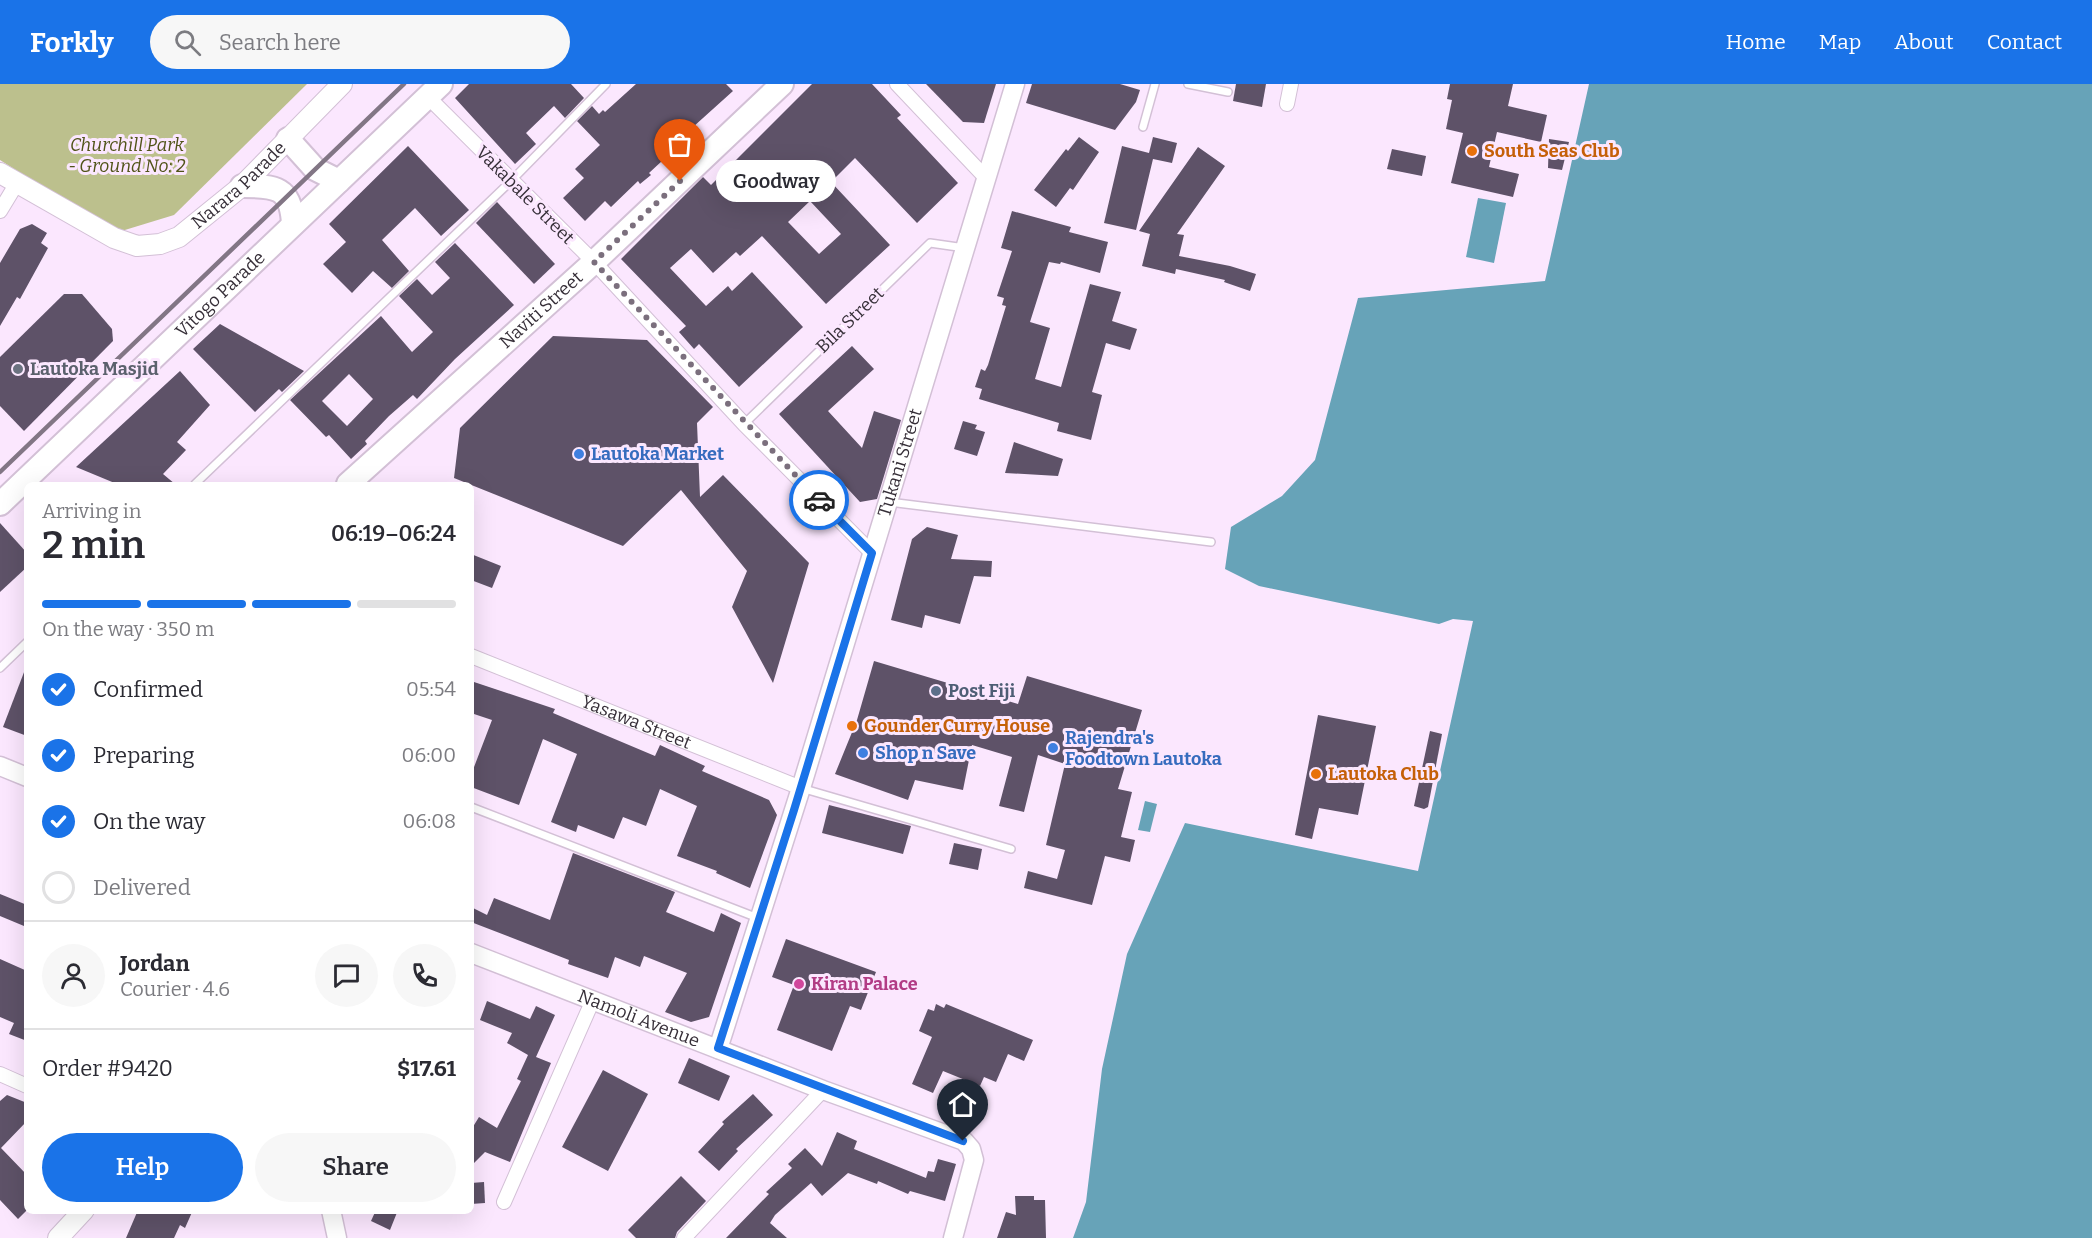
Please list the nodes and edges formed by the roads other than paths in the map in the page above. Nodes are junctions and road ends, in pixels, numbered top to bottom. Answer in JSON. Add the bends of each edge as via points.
{"nodes":[{"id":1,"x":342,"y":84,"type":"edge"},
{"id":2,"x":606,"y":84,"type":"edge"},
{"id":3,"x":782,"y":84,"type":"edge"},
{"id":4,"x":897,"y":84,"type":"edge"},
{"id":5,"x":1015,"y":84,"type":"edge"},
{"id":6,"x":1155,"y":84,"type":"edge"},
{"id":7,"x":1188,"y":84,"type":"edge"},
{"id":8,"x":1291,"y":84,"type":"edge"},
{"id":9,"x":434,"y":90,"type":"edge"},
{"id":10,"x":1228,"y":92,"type":"dead end"},
{"id":11,"x":1287,"y":104,"type":"dead end"},
{"id":12,"x":1143,"y":127,"type":"dead end"},
{"id":13,"x":288,"y":139,"type":"junction"},
{"id":14,"x":8,"y":178,"type":"edge"},
{"id":15,"x":986,"y":178,"type":"junction"},
{"id":16,"x":339,"y":181,"type":"junction"},
{"id":17,"x":511,"y":182,"type":"junction"},
{"id":18,"x":242,"y":186,"type":"junction"},
{"id":19,"x":0,"y":212,"type":"edge"},
{"id":20,"x":293,"y":225,"type":"junction"},
{"id":21,"x":966,"y":249,"type":"junction"},
{"id":22,"x":594,"y":262,"type":"junction"},
{"id":23,"x":744,"y":424,"type":"junction"},
{"id":24,"x":37,"y":481,"type":"edge"},
{"id":25,"x":197,"y":482,"type":"edge"},
{"id":26,"x":350,"y":482,"type":"edge"},
{"id":27,"x":24,"y":489,"type":"edge"},
{"id":28,"x":888,"y":501,"type":"junction"},
{"id":29,"x":0,"y":504,"type":"edge"},
{"id":30,"x":1211,"y":542,"type":"dead end"},
{"id":31,"x":872,"y":553,"type":"junction"},
{"id":32,"x":24,"y":645,"type":"edge"},
{"id":33,"x":474,"y":657,"type":"edge"},
{"id":34,"x":0,"y":668,"type":"edge"},
{"id":35,"x":0,"y":766,"type":"edge"},
{"id":36,"x":24,"y":776,"type":"edge"},
{"id":37,"x":801,"y":788,"type":"junction"},
{"id":38,"x":474,"y":808,"type":"edge"},
{"id":39,"x":1011,"y":849,"type":"dead end"},
{"id":40,"x":760,"y":919,"type":"junction"},
{"id":41,"x":474,"y":954,"type":"edge"},
{"id":42,"x":592,"y":1002,"type":"junction"},
{"id":43,"x":718,"y":1048,"type":"junction"},
{"id":44,"x":0,"y":1074,"type":"edge"},
{"id":45,"x":24,"y":1085,"type":"edge"},
{"id":46,"x":823,"y":1090,"type":"junction"},
{"id":47,"x":504,"y":1202,"type":"dead end"},
{"id":48,"x":80,"y":1214,"type":"edge"},
{"id":49,"x":332,"y":1214,"type":"edge"},
{"id":50,"x":58,"y":1238,"type":"edge"},
{"id":51,"x":337,"y":1238,"type":"edge"},
{"id":52,"x":684,"y":1238,"type":"edge"},
{"id":53,"x":953,"y":1238,"type":"edge"}],
"edges":[{"from":1,"to":13,"type":"main road","name":"Narara Parade"},
{"from":2,"to":17,"type":"lane"},
{"from":3,"to":22,"type":"main road","name":"Naviti Street"},
{"from":4,"to":15,"type":"street"},
{"from":5,"to":15,"type":"street","name":"Tukani Street"},
{"from":6,"to":12,"type":"lane"},
{"from":7,"to":10,"type":"lane"},
{"from":8,"to":11,"type":"street"},
{"from":9,"to":16,"type":"main road","name":"Vitogo Parade"},
{"from":9,"to":17,"type":"street","name":"Vakabale Street"},
{"from":13,"to":16,"type":"main road","via":[[315,169]]},
{"from":13,"to":18,"type":"main road","name":"Narara Parade"},
{"from":14,"to":18,"type":"main road","name":"Narara Parade","via":[[114,238],[137,246],[179,237]]},
{"from":14,"to":19,"type":"street"},
{"from":15,"to":21,"type":"street","name":"Tukani Street"},
{"from":16,"to":20,"type":"main road","name":"Vitogo Parade"},
{"from":17,"to":22,"type":"street","name":"Vakabale Street"},
{"from":17,"to":25,"type":"lane"},
{"from":18,"to":20,"type":"main road","via":[[273,187],[287,196]]},
{"from":20,"to":24,"type":"main road","name":"Vitogo Parade"},
{"from":21,"to":23,"type":"lane","name":"Bila Street","via":[[930,243]]},
{"from":21,"to":28,"type":"street","name":"Tukani Street"},
{"from":22,"to":23,"type":"street","name":"Vakabale Street"},
{"from":22,"to":26,"type":"main road","name":"Naviti Street"},
{"from":23,"to":31,"type":"street","name":"Vakabale Street"},
{"from":27,"to":29,"type":"main road","name":"Vitogo Parade"},
{"from":28,"to":30,"type":"lane"},
{"from":28,"to":31,"type":"street","name":"Tukani Street"},
{"from":31,"to":37,"type":"street","name":"Tukani Street"},
{"from":32,"to":34,"type":"lane"},
{"from":33,"to":37,"type":"street","name":"Yasawa Street"},
{"from":35,"to":36,"type":"street"},
{"from":37,"to":39,"type":"lane"},
{"from":37,"to":40,"type":"street","name":"Tukani Street"},
{"from":38,"to":40,"type":"lane"},
{"from":40,"to":43,"type":"street","name":"Tukani Street"},
{"from":41,"to":42,"type":"street","name":"Namoli Avenue"},
{"from":42,"to":43,"type":"street","name":"Namoli Avenue"},
{"from":42,"to":47,"type":"street"},
{"from":43,"to":46,"type":"street","name":"Namoli Avenue"},
{"from":44,"to":45,"type":"street"},
{"from":46,"to":52,"type":"street"},
{"from":46,"to":53,"type":"street","name":"Namoli Avenue","via":[[963,1141],[971,1149],[975,1160]]},
{"from":48,"to":50,"type":"main road"},
{"from":49,"to":51,"type":"street"}]}
